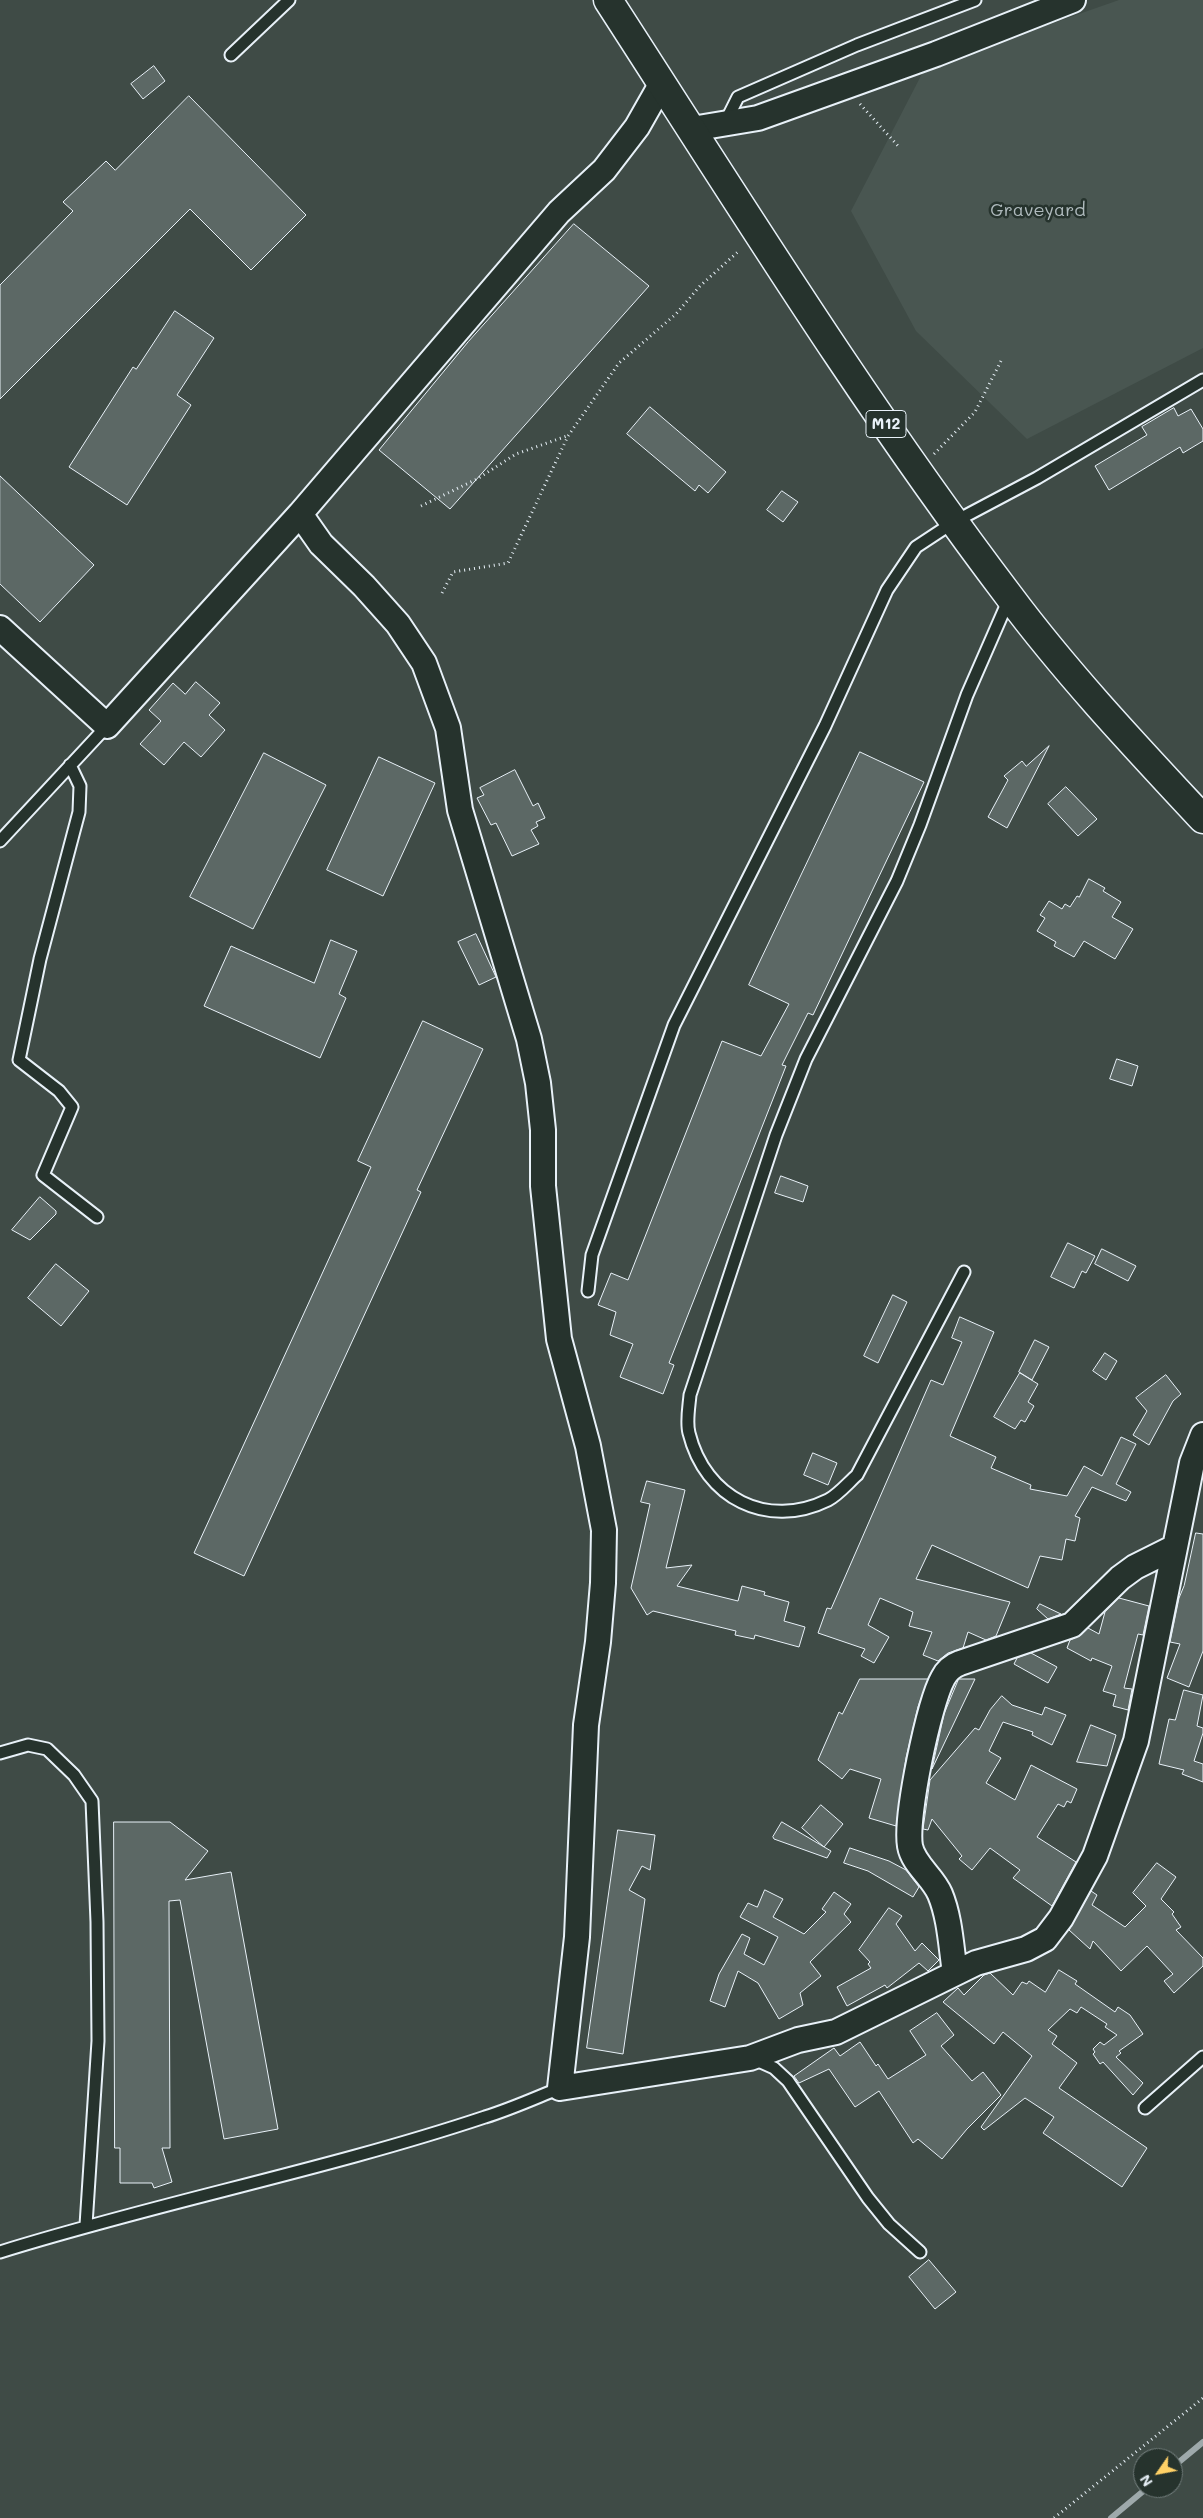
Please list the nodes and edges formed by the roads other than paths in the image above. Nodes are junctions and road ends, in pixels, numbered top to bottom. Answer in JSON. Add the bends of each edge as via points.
{"nodes":[{"id":1,"x":289,"y":0,"type":"edge"},
{"id":2,"x":608,"y":0,"type":"edge"},
{"id":3,"x":975,"y":0,"type":"edge"},
{"id":4,"x":1073,"y":0,"type":"edge"},
{"id":5,"x":231,"y":54,"type":"dead end"},
{"id":6,"x":662,"y":83,"type":"junction"},
{"id":7,"x":724,"y":124,"type":"junction"},
{"id":8,"x":692,"y":129,"type":"junction"},
{"id":9,"x":1203,"y":380,"type":"edge"},
{"id":10,"x":300,"y":514,"type":"junction"},
{"id":11,"x":954,"y":522,"type":"junction"},
{"id":12,"x":1010,"y":597,"type":"junction"},
{"id":13,"x":0,"y":628,"type":"edge"},
{"id":14,"x":107,"y":726,"type":"junction"},
{"id":15,"x":70,"y":765,"type":"junction"},
{"id":16,"x":1203,"y":819,"type":"edge"},
{"id":17,"x":0,"y":841,"type":"edge"},
{"id":18,"x":97,"y":1217,"type":"dead end"},
{"id":19,"x":964,"y":1272,"type":"dead end"},
{"id":20,"x":588,"y":1291,"type":"dead end"},
{"id":21,"x":1203,"y":1435,"type":"edge"},
{"id":22,"x":1175,"y":1547,"type":"junction"},
{"id":23,"x":0,"y":1752,"type":"edge"},
{"id":24,"x":955,"y":1972,"type":"junction"},
{"id":25,"x":1203,"y":2057,"type":"edge"},
{"id":26,"x":750,"y":2058,"type":"junction"},
{"id":27,"x":560,"y":2088,"type":"junction"},
{"id":28,"x":1145,"y":2108,"type":"dead end"},
{"id":29,"x":86,"y":2225,"type":"junction"},
{"id":30,"x":0,"y":2252,"type":"edge"},
{"id":31,"x":920,"y":2252,"type":"dead end"}],
"edges":[{"from":1,"to":5,"type":"lane"},
{"from":2,"to":6,"type":"highway","number":"M12"},
{"from":3,"to":7,"type":"lane","via":[[857,45],[738,98]]},
{"from":4,"to":7,"type":"street","via":[[758,118]]},
{"from":6,"to":8,"type":"highway","number":"M12"},
{"from":6,"to":10,"type":"street","via":[[637,127],[604,170],[559,212]]},
{"from":7,"to":8,"type":"street"},
{"from":8,"to":11,"type":"highway","number":"M12","via":[[757,234]]},
{"from":9,"to":11,"type":"lane","via":[[1037,478]]},
{"from":10,"to":14,"type":"street"},
{"from":10,"to":27,"type":"street","via":[[321,544],[398,624],[428,672],[448,728],[460,810],[530,1039],[538,1083],[543,1130],[543,1186],[559,1339],[588,1446],[604,1530],[598,1642],[586,1725],[577,1936]]},
{"from":11,"to":12,"type":"highway","number":"M12"},
{"from":11,"to":20,"type":"lane","via":[[916,547],[887,590],[825,726],[674,1026],[592,1255]]},
{"from":12,"to":16,"type":"highway","number":"M12","via":[[1092,697]]},
{"from":12,"to":19,"type":"lane","via":[[967,694],[920,825],[896,881],[806,1059],[776,1135],[690,1395],[688,1432],[700,1466],[725,1494],[758,1510],[795,1512],[829,1499],[857,1475]]},
{"from":13,"to":14,"type":"street"},
{"from":14,"to":15,"type":"lane"},
{"from":15,"to":17,"type":"lane"},
{"from":15,"to":18,"type":"lane","via":[[80,786],[79,812],[40,959],[19,1060],[59,1091],[72,1107],[43,1175]]},
{"from":21,"to":22,"type":"street","via":[[1192,1463]]},
{"from":22,"to":24,"type":"street","via":[[1136,1741],[1095,1856],[1061,1918],[1044,1939],[1026,1949]]},
{"from":22,"to":24,"type":"street","via":[[1134,1567],[1072,1625],[960,1662],[943,1677],[919,1761],[909,1835],[911,1851],[934,1884],[946,1911]]},
{"from":23,"to":29,"type":"lane","via":[[28,1745],[47,1749],[74,1775],[92,1801],[98,2041]]},
{"from":24,"to":26,"type":"street","via":[[836,2032],[798,2040]]},
{"from":25,"to":28,"type":"lane"},
{"from":26,"to":27,"type":"street"},
{"from":26,"to":31,"type":"lane","via":[[774,2068],[788,2081],[868,2198],[889,2224]]},
{"from":27,"to":29,"type":"lane","via":[[423,2137]]},
{"from":29,"to":30,"type":"lane"}]}
